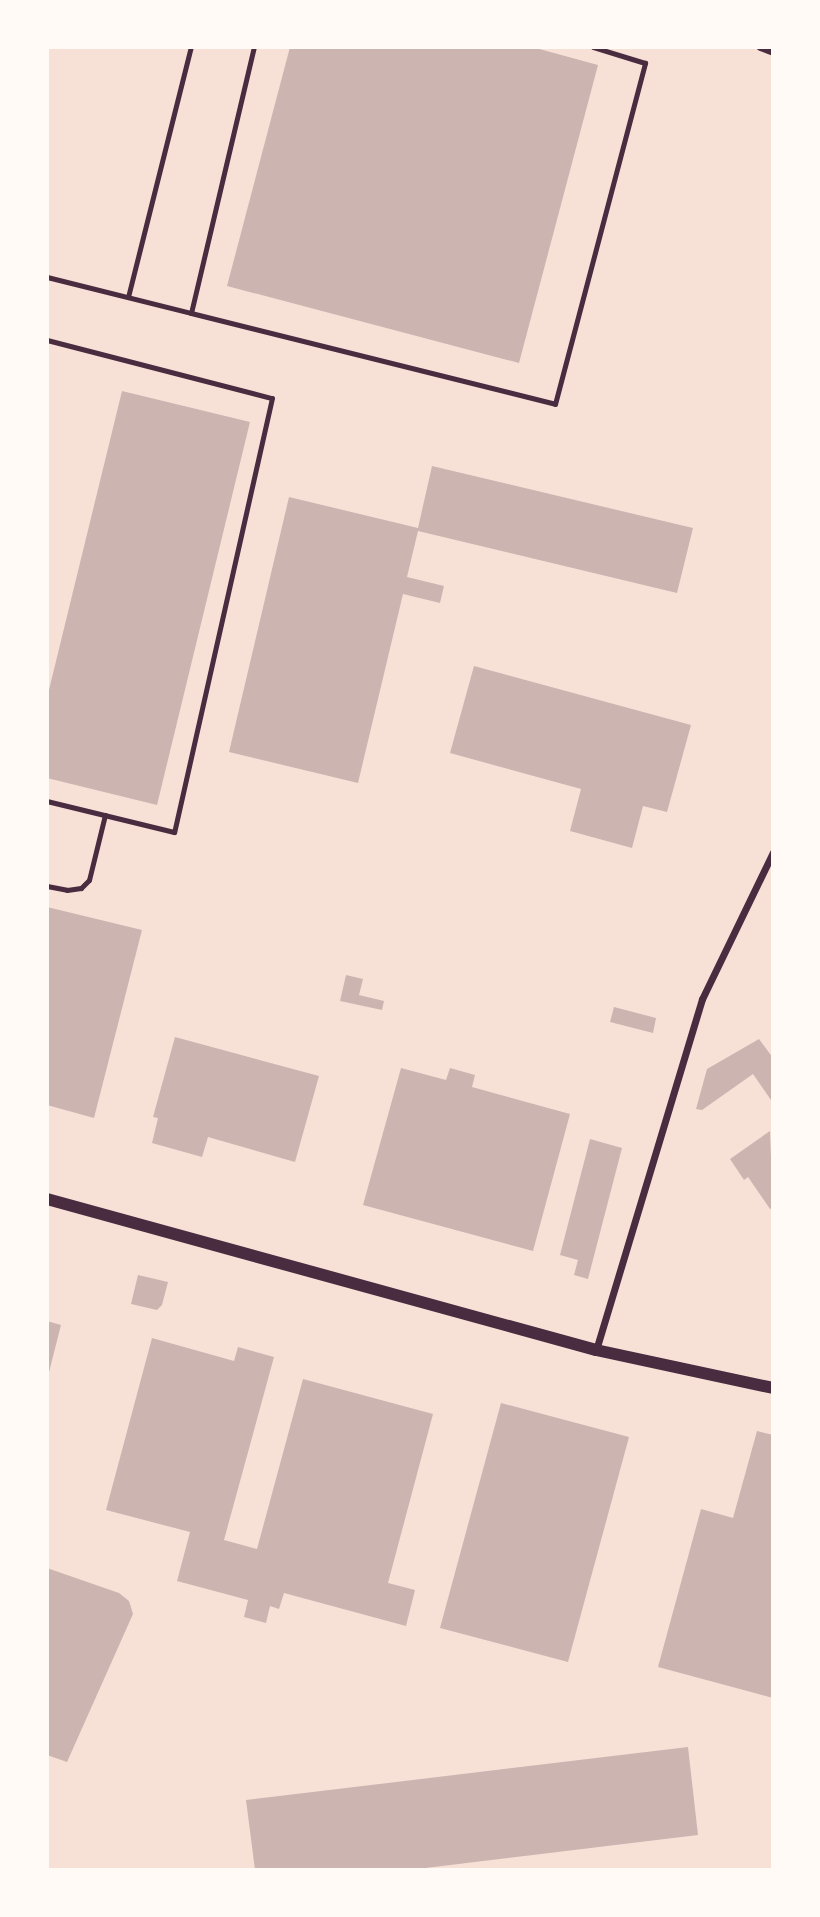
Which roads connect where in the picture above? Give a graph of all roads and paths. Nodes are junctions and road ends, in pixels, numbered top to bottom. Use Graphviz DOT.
graph roads {
  1 [pos="191,47"];
  2 [pos="254,47"];
  3 [pos="593,47"];
  4 [pos="760,47"];
  5 [pos="773,52"];
  6 [pos="47,277"];
  7 [pos="128,297"];
  8 [pos="191,313"];
  9 [pos="47,340"];
  10 [pos="47,801"];
  11 [pos="106,815"];
  12 [pos="773,852"];
  13 [pos="47,886"];
  14 [pos="47,1199"];
  15 [pos="596,1350"];
  16 [pos="773,1388"];
  1 -- 7 [label="lane"];
  2 -- 8 [label="lane"];
  3 -- 8 [label="lane"];
  4 -- 5 [label="street"];
  6 -- 7 [label="lane"];
  7 -- 8 [label="lane"];
  9 -- 11 [label="lane"];
  10 -- 11 [label="lane"];
  11 -- 13 [label="lane"];
  12 -- 15 [label="street"];
  14 -- 15 [label="street"];
  15 -- 16 [label="street"];
}
